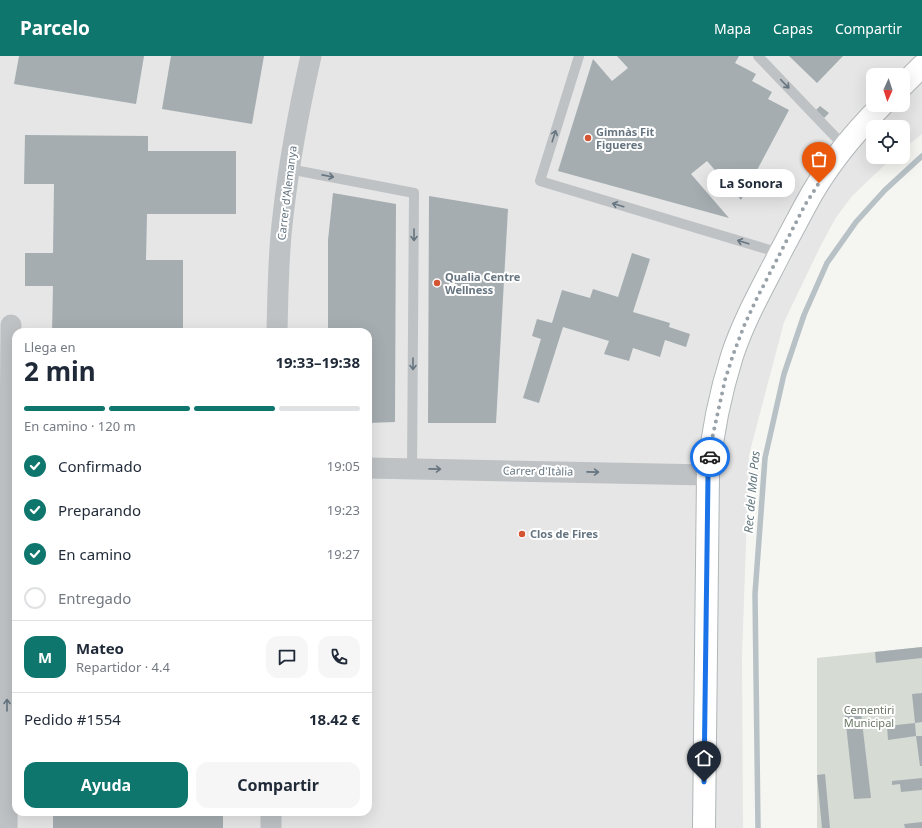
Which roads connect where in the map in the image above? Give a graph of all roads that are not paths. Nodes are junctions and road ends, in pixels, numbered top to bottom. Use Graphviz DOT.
graph roads {
  1 [pos="311,56"];
  2 [pos="579,56"];
  3 [pos="758,56"];
  4 [pos="922,66"];
  5 [pos="910,78"];
  6 [pos="876,112"];
  7 [pos="844,146"];
  8 [pos="289,169"];
  9 [pos="780,253"];
  10 [pos="11,324"];
  11 [pos="277,328"];
  12 [pos="8,468"];
  13 [pos="372,468"];
  14 [pos="412,469"];
  15 [pos="708,475"];
  16 [pos="8,736"];
  17 [pos="271,816"];
  18 [pos="6,828"];
  19 [pos="271,828"];
  20 [pos="704,828"];
  1 -- 8 [label="street, Carrer d'Alemanya"];
  9 -- 2 [label="lane, one-way"];
  3 -- 7 [label="lane, one-way"];
  4 -- 5 [label="main road"];
  6 -- 7 [label="main road"];
  7 -- 9 [label="main road"];
  8 -- 11 [label="street, Carrer d'Alemanya"];
  8 -- 14 [label="lane, one-way"];
  9 -- 15 [label="main road"];
  10 -- 12 [label="street"];
  16 -- 12 [label="street, one-way"];
  13 -- 14 [label="street, Carrer d'Itàlia"];
  14 -- 15 [label="street, Carrer d'Itàlia, one-way"];
  15 -- 20 [label="main road"];
  16 -- 18 [label="street"];
  17 -- 19 [label="street"];
}
